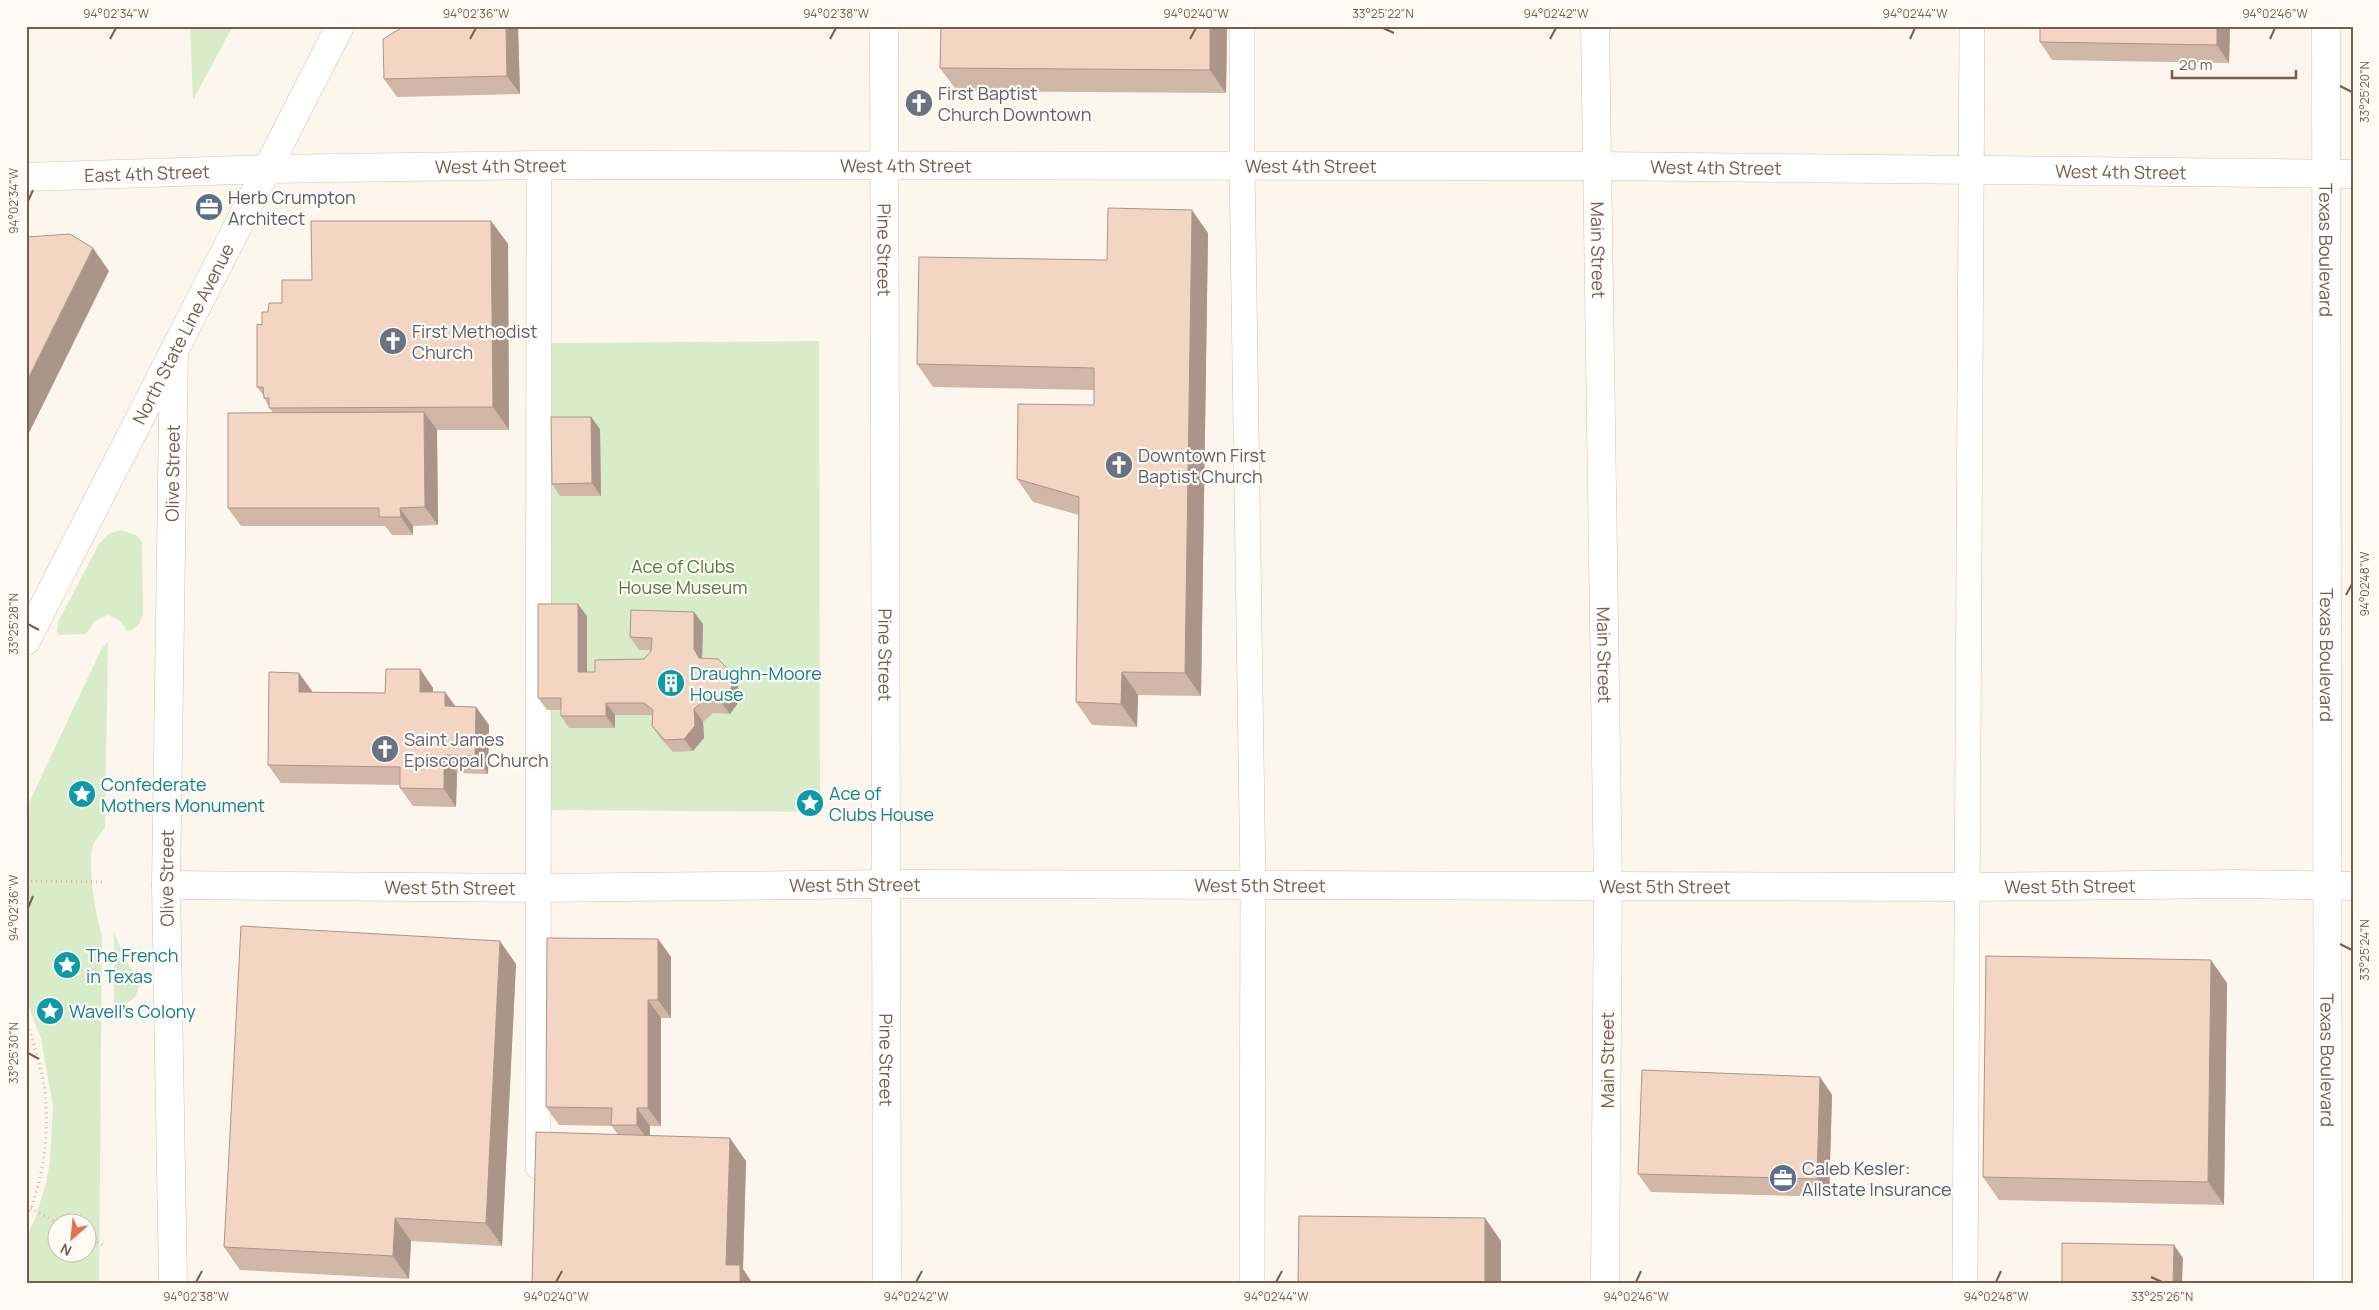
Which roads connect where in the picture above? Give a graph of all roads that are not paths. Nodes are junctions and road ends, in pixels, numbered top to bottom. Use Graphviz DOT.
graph roads {
  1 [pos="340,26"];
  2 [pos="884,26"];
  3 [pos="1242,26"];
  4 [pos="1595,26"];
  5 [pos="1972,26"];
  6 [pos="2326,26"];
  7 [pos="539,165"];
  8 [pos="884,166"];
  9 [pos="1242,166"];
  10 [pos="1598,166"];
  11 [pos="268,168"];
  12 [pos="1971,171"];
  13 [pos="2326,174"];
  14 [pos="2353,174"];
  15 [pos="26,177"];
  16 [pos="174,351"];
  17 [pos="26,641"];
  18 [pos="887,884"];
  19 [pos="166,885"];
  20 [pos="1253,885"];
  21 [pos="1608,887"];
  22 [pos="1968,887"];
  23 [pos="2340,887"];
  24 [pos="538,888"];
  25 [pos="538,1195"];
  26 [pos="173,1284"];
  27 [pos="887,1284"];
  28 [pos="1252,1284"];
  29 [pos="1605,1284"];
  30 [pos="1965,1284"];
  31 [pos="2328,1284"];
  1 -- 11 [label="street, North State Line Avenue"];
  2 -- 8 [label="street, Pine Street"];
  3 -- 9 [label="lane"];
  4 -- 10 [label="street, Main Street"];
  5 -- 12 [label="lane"];
  6 -- 13 [label="street, Texas Boulevard"];
  7 -- 8 [label="street, West 4th Street"];
  7 -- 11 [label="street, West 4th Street"];
  7 -- 24 [label="lane"];
  8 -- 9 [label="street, West 4th Street"];
  8 -- 18 [label="street, Pine Street"];
  9 -- 10 [label="street, West 4th Street"];
  9 -- 20 [label="lane"];
  10 -- 12 [label="street, West 4th Street"];
  10 -- 21 [label="street, Main Street"];
  11 -- 15 [label="street, East 4th Street"];
  11 -- 16 [label="street, North State Line Avenue"];
  12 -- 13 [label="street, West 4th Street"];
  12 -- 22 [label="lane"];
  13 -- 14 [label="street, West 4th Street"];
  13 -- 23 [label="street, Texas Boulevard"];
  16 -- 17 [label="street, North State Line Avenue"];
  16 -- 19 [label="street, Olive Street"];
  18 -- 20 [label="street, West 5th Street"];
  18 -- 24 [label="street, West 5th Street"];
  18 -- 27 [label="street, Pine Street"];
  19 -- 24 [label="street, West 5th Street"];
  19 -- 26 [label="street, Olive Street"];
  20 -- 21 [label="street, West 5th Street"];
  20 -- 28 [label="lane"];
  21 -- 22 [label="street, West 5th Street"];
  21 -- 29 [label="street, Main Street"];
  22 -- 23 [label="street, West 5th Street"];
  22 -- 30 [label="lane"];
  23 -- 31 [label="street, Texas Boulevard"];
  24 -- 25 [label="lane"];
}
